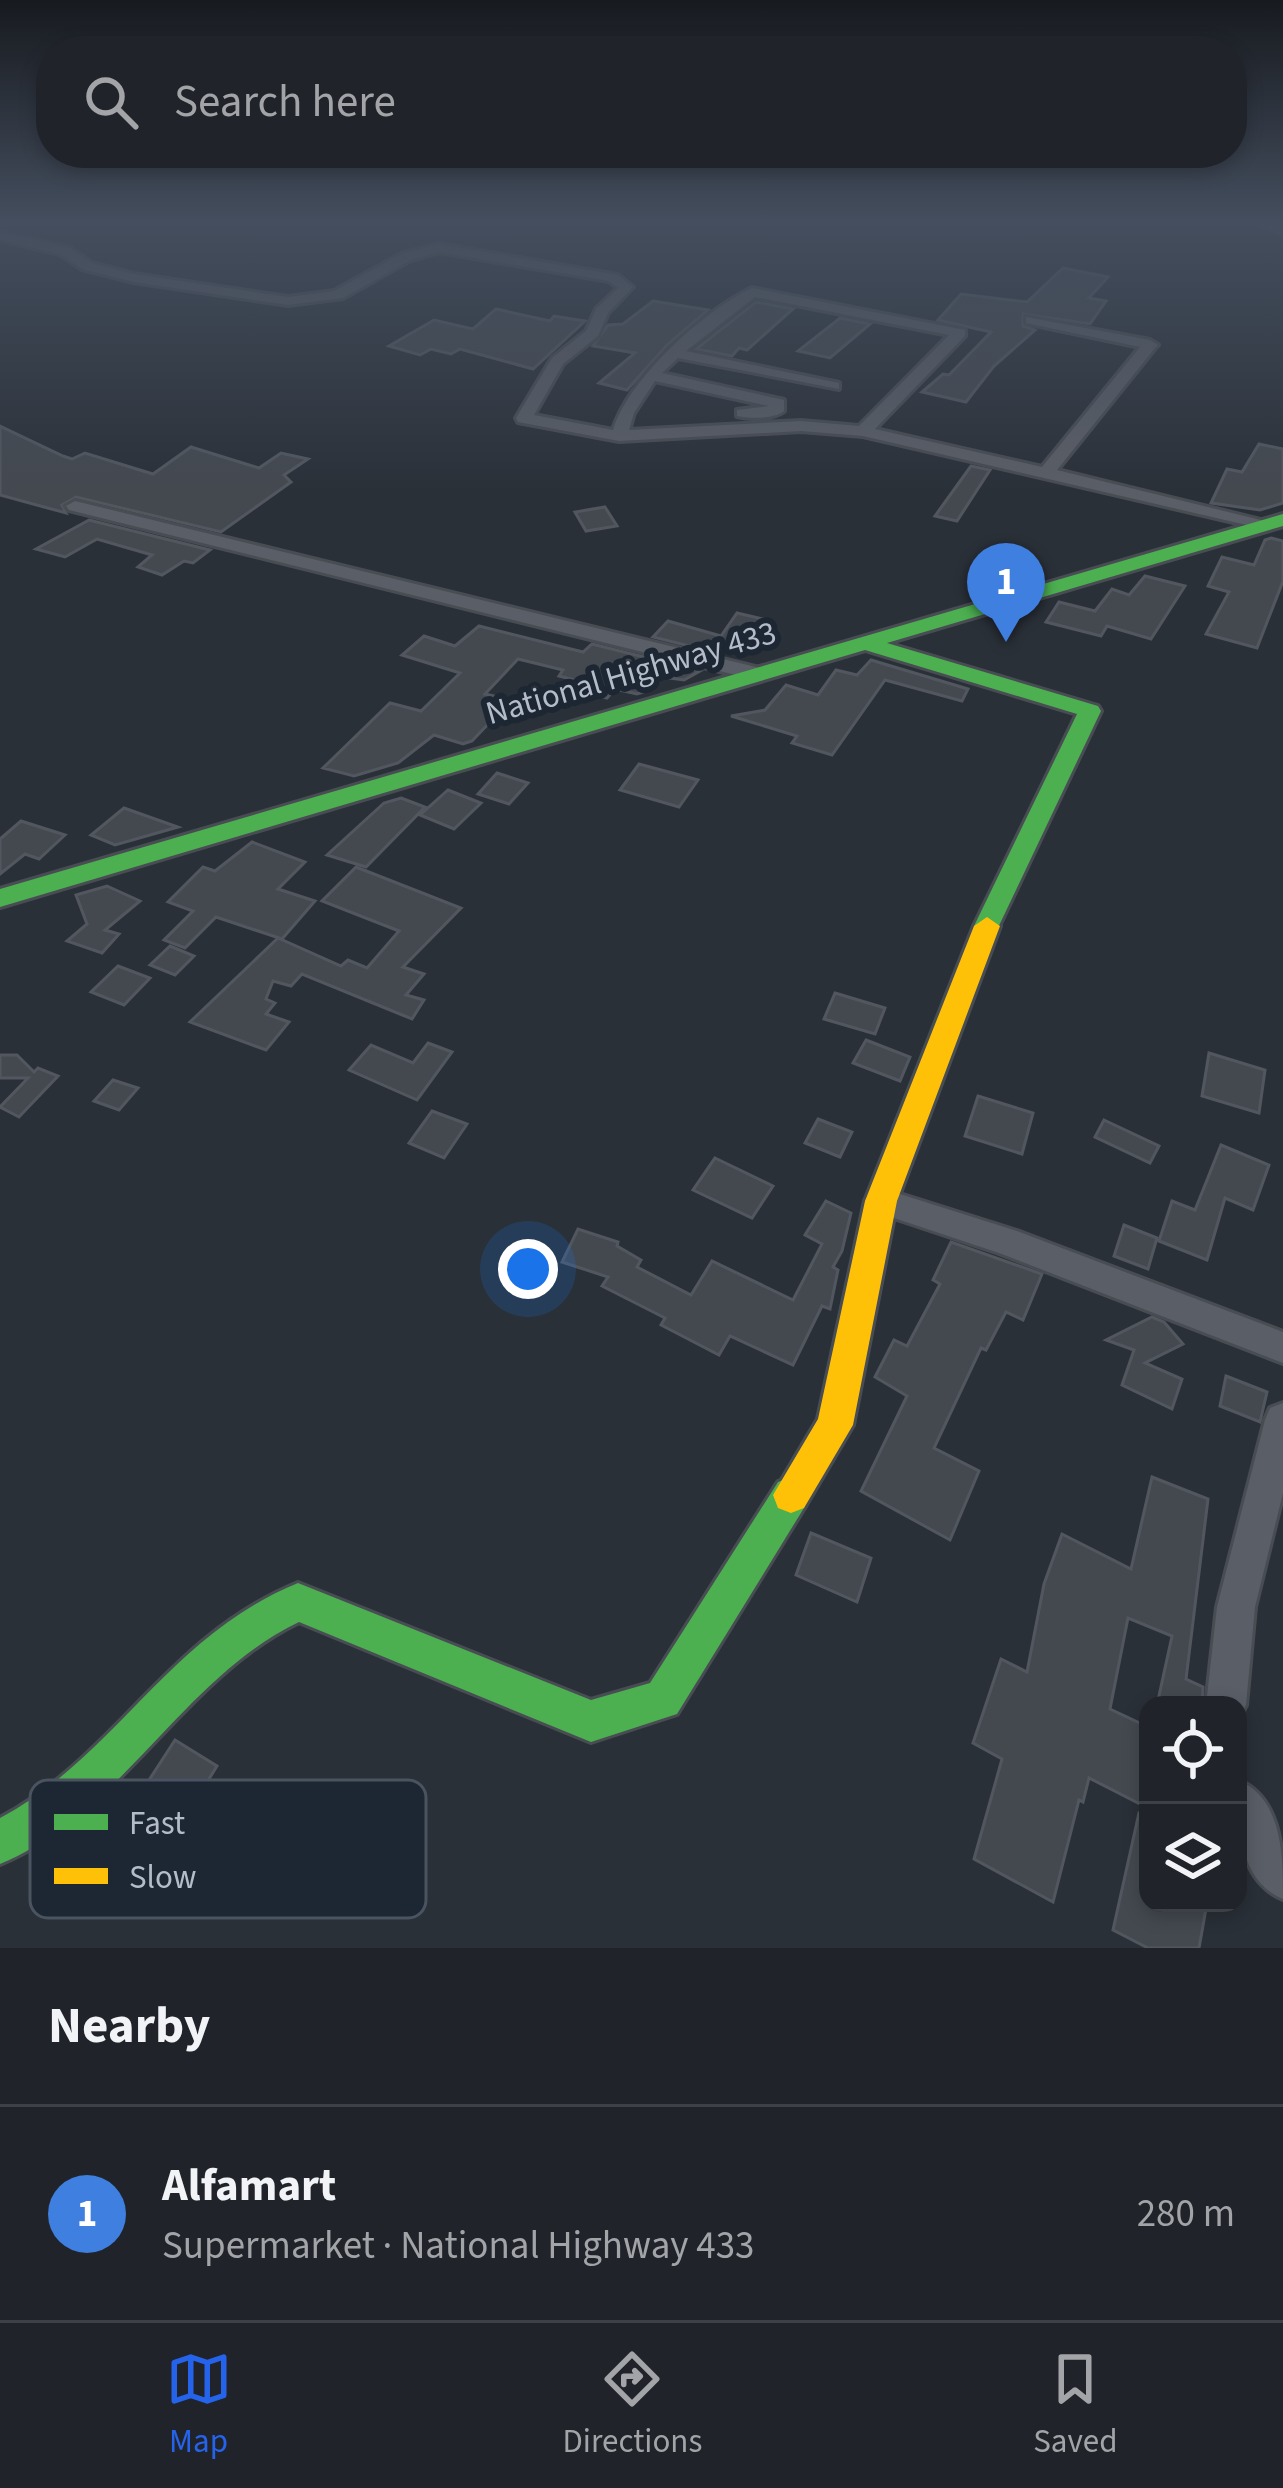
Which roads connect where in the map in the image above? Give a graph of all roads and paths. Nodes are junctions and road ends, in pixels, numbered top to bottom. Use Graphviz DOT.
graph roads {
  1 [pos="603,311"];
  2 [pos="730,311"];
  3 [pos="848,311"];
  4 [pos="1031,320"];
  5 [pos="679,354"];
  6 [pos="652,376"];
  7 [pos="833,386"];
  8 [pos="621,429"];
  9 [pos="863,431"];
  10 [pos="1048,470"];
  11 [pos="75,506"];
  12 [pos="1276,522"];
  13 [pos="863,643"];
  14 [pos="756,674"];
  15 [pos="0,898"];
  16 [pos="881,1202"];
  17 [pos="1283,1348"];
  18 [pos="1283,1420"];
  19 [pos="1227,1696"];
  20 [pos="83,1780"];
  21 [pos="1240,1804"];
  22 [pos="30,1827"];
  23 [pos="0,1842"];
  24 [pos="1283,1876"];
  1 -- 8 [label="street"];
  2 -- 5 [label="street"];
  3 -- 9 [label="street"];
  4 -- 10 [label="street"];
  5 -- 6 [label="street"];
  5 -- 7 [label="street"];
  6 -- 8 [label="street"];
  6 -- 8 [label="street"];
  8 -- 9 [label="street"];
  9 -- 10 [label="street"];
  10 -- 12 [label="street"];
  11 -- 14 [label="street"];
  12 -- 13 [label="street, National Highway 433"];
  13 -- 14 [label="street, National Highway 433"];
  13 -- 16 [label="street"];
  14 -- 15 [label="street, National Highway 433"];
  16 -- 17 [label="street"];
  16 -- 20 [label="street"];
  18 -- 19 [label="street"];
  21 -- 24 [label="street"];
  22 -- 23 [label="street"];
}
